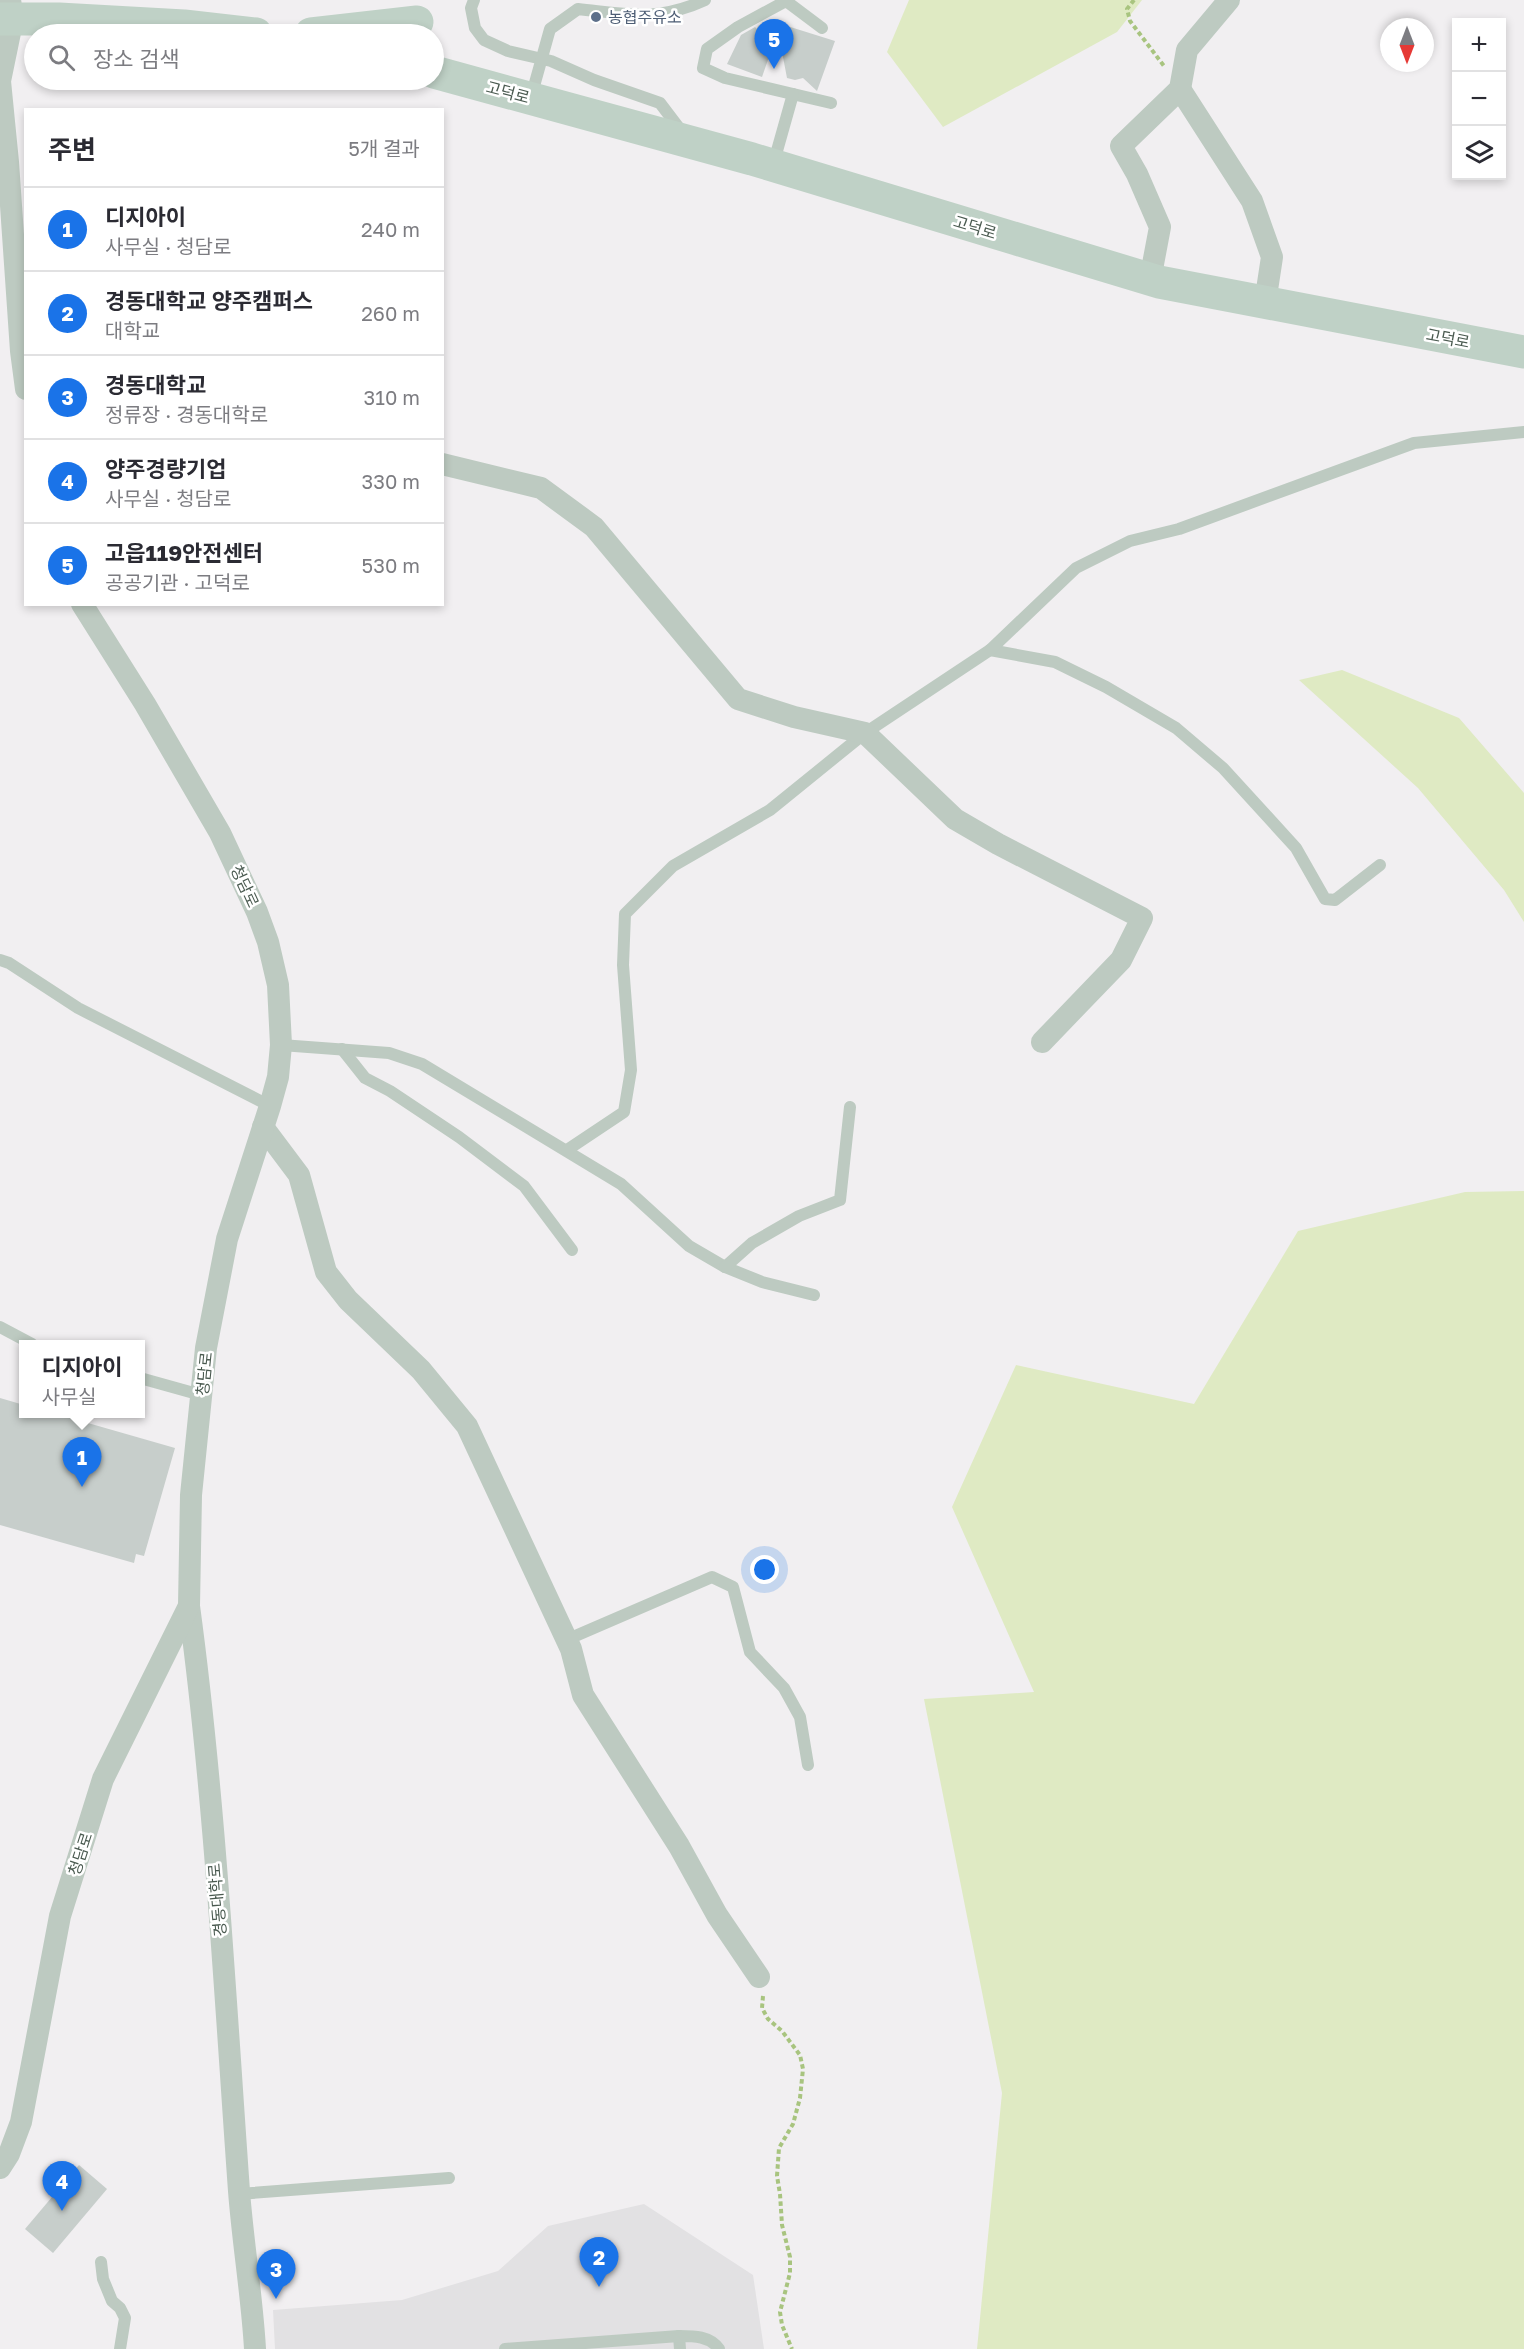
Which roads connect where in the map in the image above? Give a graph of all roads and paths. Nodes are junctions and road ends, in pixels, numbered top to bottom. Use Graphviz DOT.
graph roads {
  1 [pos="474,0"];
  2 [pos="705,0"];
  3 [pos="1134,0"];
  4 [pos="1229,0"];
  5 [pos="8,13"];
  6 [pos="417,22"];
  7 [pos="157,24"];
  8 [pos="399,24"];
  9 [pos="822,28"];
  10 [pos="542,59"];
  11 [pos="444,75"];
  12 [pos="1180,89"];
  13 [pos="794,94"];
  14 [pos="530,98"];
  15 [pos="831,103"];
  16 [pos="690,142"];
  17 [pos="773,166"];
  18 [pos="1150,280"];
  19 [pos="1265,303"];
  20 [pos="1524,352"];
  21 [pos="16,353"];
  22 [pos="24,382"];
  23 [pos="1524,432"];
  24 [pos="444,464"];
  25 [pos="83,606"];
  26 [pos="990,650"];
  27 [pos="865,733"];
  28 [pos="1380,865"];
  29 [pos="0,960"];
  30 [pos="1042,1042"];
  31 [pos="281,1045"];
  32 [pos="342,1049"];
  33 [pos="850,1107"];
  34 [pos="267,1117"];
  35 [pos="567,1150"];
  36 [pos="572,1250"];
  37 [pos="725,1267"];
  38 [pos="814,1295"];
  39 [pos="0,1327"];
  40 [pos="24,1340"];
  41 [pos="145,1379"];
  42 [pos="201,1395"];
  43 [pos="189,1606"];
  44 [pos="566,1640"];
  45 [pos="808,1765"];
  46 [pos="759,1977"];
  47 [pos="0,2168"];
  48 [pos="449,2178"];
  49 [pos="239,2194"];
  50 [pos="101,2262"];
  51 [pos="679,2336"];
  52 [pos="120,2349"];
  53 [pos="255,2349"];
  54 [pos="505,2349"];
  55 [pos="680,2349"];
  56 [pos="719,2349"];
  57 [pos="792,2349"];
  1 -- 10 [label="lane"];
  2 -- 10 [label="lane"];
  3 -- 12 [label="path"];
  4 -- 12 [label="street"];
  5 -- 7 [label="main road"];
  5 -- 21 [label="street"];
  6 -- 8 [label="main road"];
  9 -- 13 [label="lane"];
  10 -- 14 [label="lane"];
  10 -- 16 [label="lane"];
  11 -- 14 [label="main road, 고덕로"];
  12 -- 18 [label="street"];
  12 -- 19 [label="street"];
  13 -- 15 [label="lane"];
  13 -- 17 [label="lane"];
  14 -- 16 [label="main road, 고덕로"];
  16 -- 17 [label="main road, 고덕로"];
  17 -- 18 [label="main road, 고덕로"];
  18 -- 19 [label="main road, 고덕로"];
  19 -- 20 [label="main road, 고덕로"];
  21 -- 22 [label="street"];
  23 -- 26 [label="lane"];
  24 -- 27 [label="street"];
  25 -- 31 [label="street, 청담로"];
  26 -- 27 [label="lane"];
  26 -- 28 [label="lane"];
  27 -- 30 [label="street"];
  27 -- 35 [label="lane"];
  29 -- 34 [label="lane"];
  31 -- 32 [label="lane"];
  31 -- 34 [label="street, 청담로"];
  32 -- 35 [label="lane"];
  32 -- 36 [label="lane"];
  33 -- 37 [label="lane"];
  34 -- 42 [label="street, 청담로"];
  34 -- 44 [label="street"];
  35 -- 37 [label="lane"];
  37 -- 38 [label="lane"];
  39 -- 40 [label="lane"];
  41 -- 42 [label="lane"];
  42 -- 43 [label="street, 청담로"];
  43 -- 47 [label="street, 청담로"];
  43 -- 49 [label="street, 경동대학로"];
  44 -- 45 [label="lane"];
  44 -- 46 [label="street"];
  46 -- 57 [label="path"];
  48 -- 49 [label="lane"];
  49 -- 53 [label="street, 경동대학로"];
  50 -- 52 [label="lane"];
  51 -- 54 [label="lane"];
  51 -- 55 [label="lane"];
  51 -- 56 [label="lane"];
}
